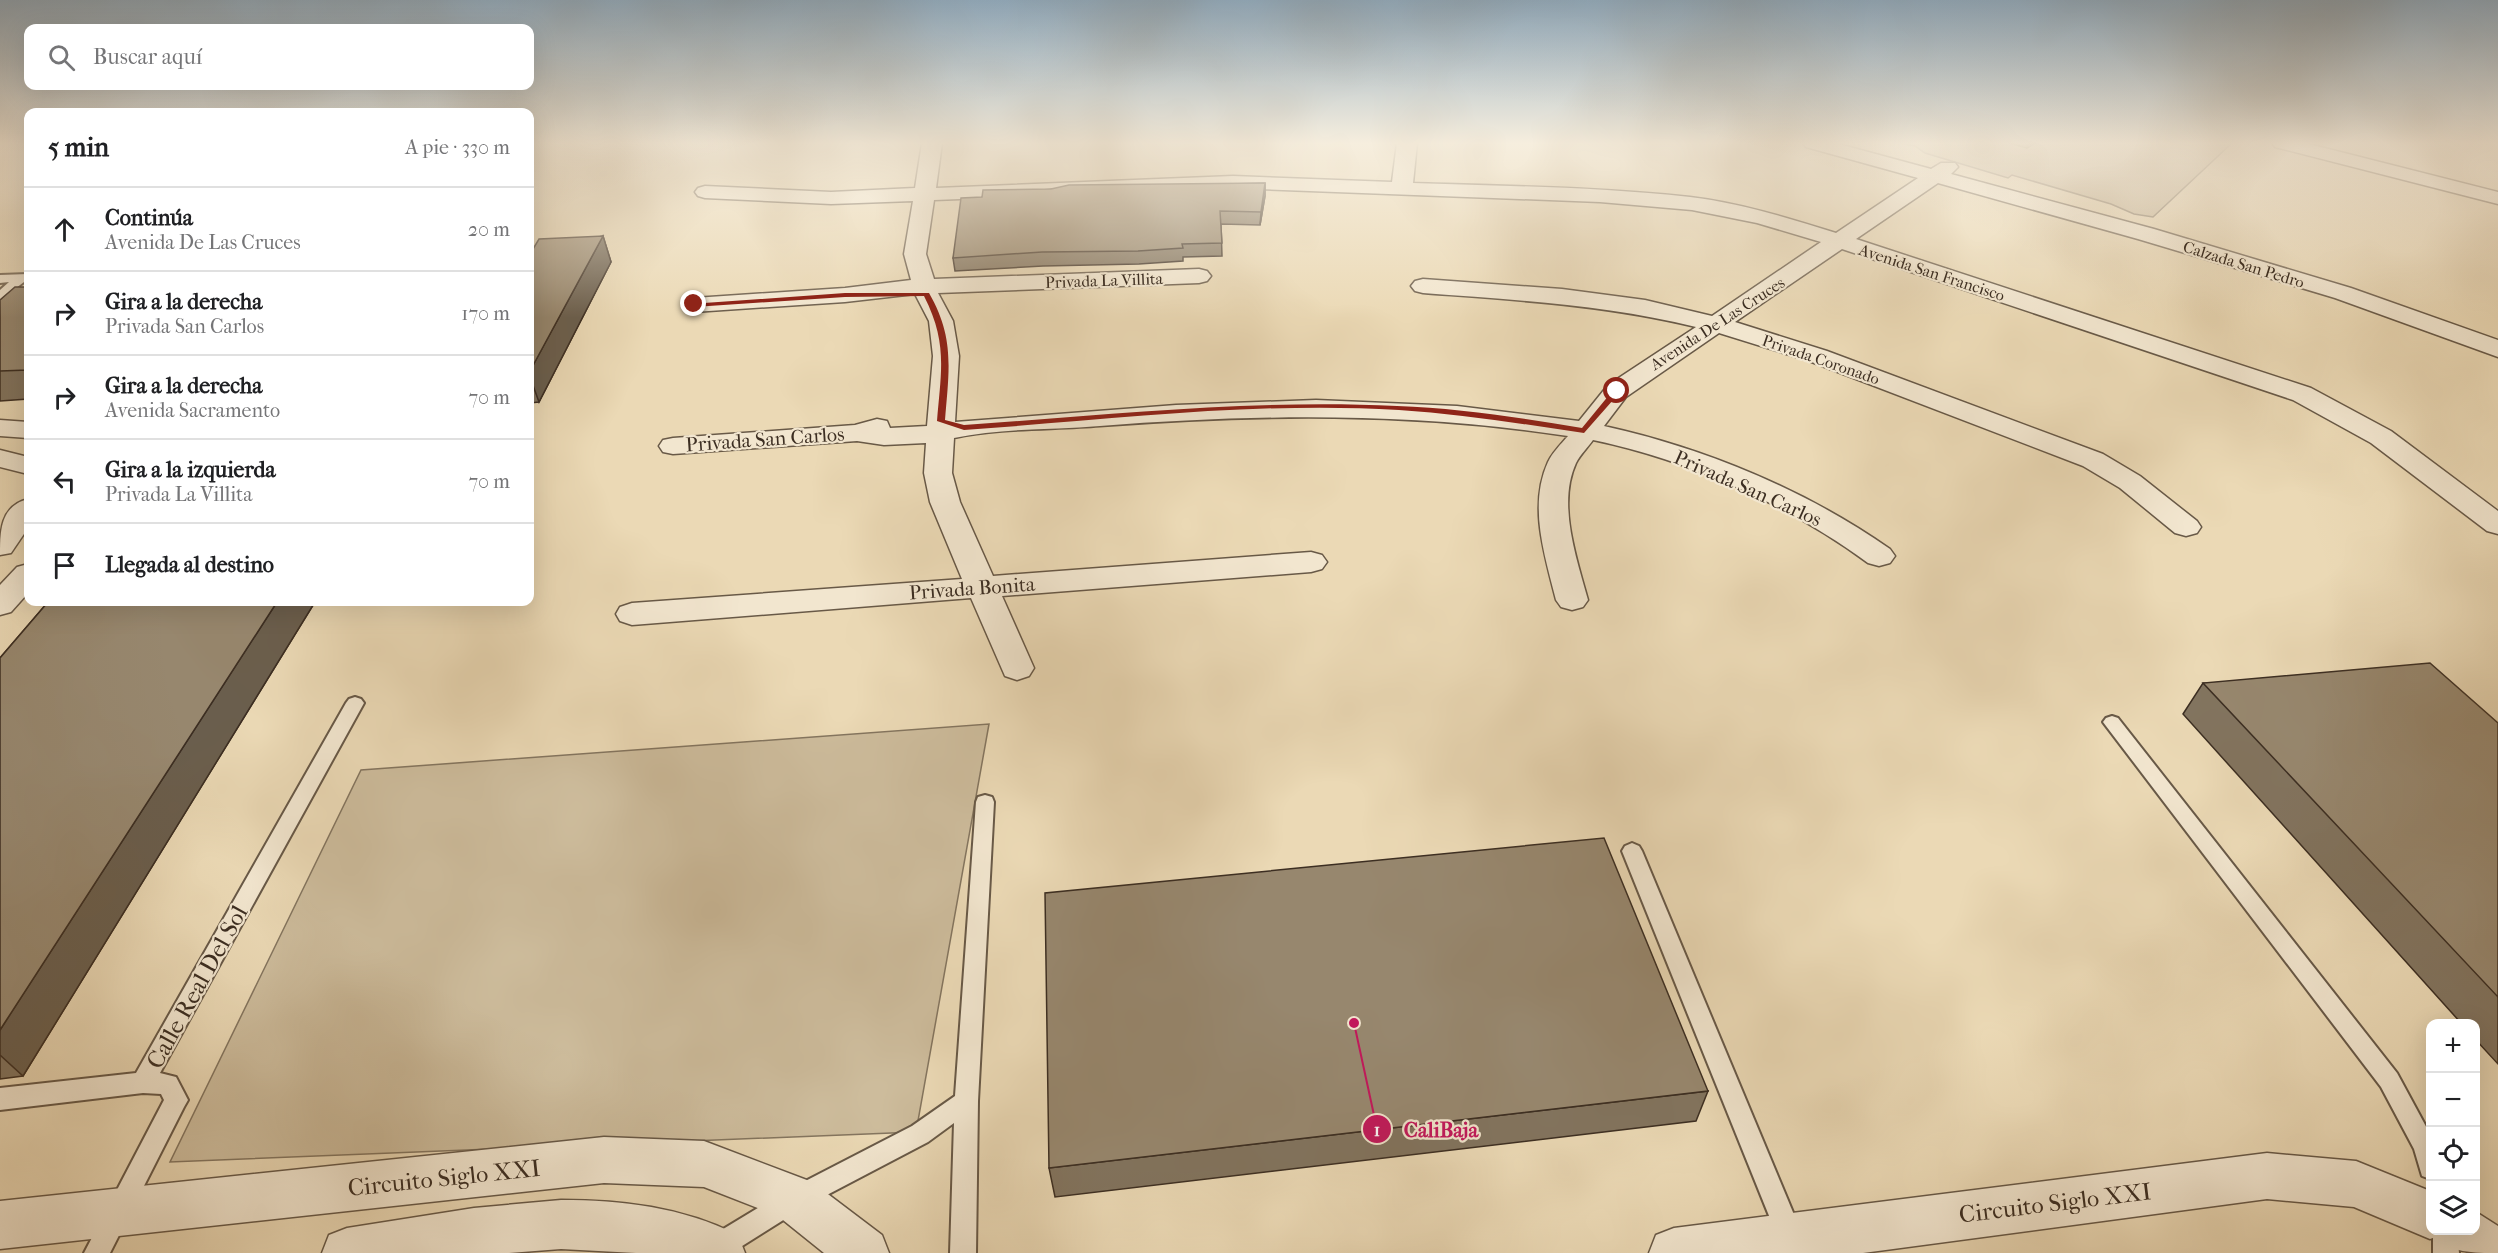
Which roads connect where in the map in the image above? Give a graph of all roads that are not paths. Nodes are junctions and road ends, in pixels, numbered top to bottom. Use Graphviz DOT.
graph roads {
  1 [pos="922,201"];
  2 [pos="1663,201"];
  3 [pos="1898,201"];
  4 [pos="2049,201"];
  5 [pos="1840,241"];
  6 [pos="1199,276"];
  7 [pos="24,278"];
  8 [pos="0,279"];
  9 [pos="24,279"];
  10 [pos="1423,286"];
  11 [pos="925,290"];
  12 [pos="0,296"];
  13 [pos="694,304"];
  14 [pos="1715,324"];
  15 [pos="2488,336"];
  16 [pos="0,428"];
  17 [pos="948,428"];
  18 [pos="24,430"];
  19 [pos="1584,430"];
  20 [pos="673,446"];
  21 [pos="0,458"];
  22 [pos="24,465"];
  23 [pos="24,513"];
  24 [pos="2498,525"];
  25 [pos="2187,527"];
  26 [pos="0,546"];
  27 [pos="1879,556"];
  28 [pos="1311,562"];
  29 [pos="24,578"];
  30 [pos="983,587"];
  31 [pos="1572,600"];
  32 [pos="0,605"];
  33 [pos="632,614"];
  34 [pos="1017,668"];
  35 [pos="355,703"];
  36 [pos="2112,722"];
  37 [pos="985,802"];
  38 [pos="1632,851"];
  39 [pos="144,1083"];
  40 [pos="0,1099"];
  41 [pos="966,1101"];
  42 [pos="2426,1151"];
  43 [pos="795,1199"];
  44 [pos="2426,1213"];
  45 [pos="0,1225"];
  46 [pos="107,1233"];
  47 [pos="2445,1235"];
  48 [pos="2467,1235"];
  49 [pos="1794,1246"];
  50 [pos="716,1251"];
  51 [pos="1689,1252"];
  52 [pos="347,1253"];
  53 [pos="864,1253"];
  54 [pos="963,1253"];
  55 [pos="2446,1253"];
  56 [pos="2494,1253"];
  1 -- 11 [label="street"];
  2 -- 5 [label="street, Avenida San Francisco"];
  3 -- 5 [label="street, Avenida De Las Cruces"];
  4 -- 15 [label="street, Calzada San Pedro"];
  5 -- 14 [label="street, Avenida De Las Cruces"];
  5 -- 24 [label="street, Avenida San Francisco"];
  6 -- 11 [label="street, Privada La Villita"];
  7 -- 8 [label="lane"];
  9 -- 12 [label="lane"];
  10 -- 14 [label="street, Privada Coronado"];
  11 -- 13 [label="street, Privada La Villita"];
  11 -- 17 [label="street"];
  14 -- 19 [label="street, Avenida De Las Cruces"];
  14 -- 25 [label="street, Privada Coronado"];
  16 -- 18 [label="street"];
  17 -- 19 [label="street, Privada San Carlos"];
  17 -- 20 [label="street, Privada San Carlos"];
  17 -- 30 [label="street"];
  19 -- 27 [label="street, Privada San Carlos"];
  19 -- 31 [label="street, Avenida De Las Cruces"];
  21 -- 22 [label="street"];
  23 -- 26 [label="street"];
  28 -- 30 [label="street, Privada Bonita"];
  29 -- 32 [label="street"];
  30 -- 33 [label="street, Privada Bonita"];
  30 -- 34 [label="street"];
  35 -- 39 [label="lane, Calle Real Del Sol"];
  36 -- 42 [label="lane"];
  37 -- 41 [label="lane"];
  38 -- 49 [label="lane"];
  39 -- 40 [label="lane"];
  39 -- 46 [label="lane, Calle Real Del Sol"];
  41 -- 43 [label="lane"];
  41 -- 54 [label="lane"];
  43 -- 46 [label="street, Circuito Siglo XXI"];
  43 -- 50 [label="lane"];
  43 -- 53 [label="street, Circuito Siglo XXI"];
  44 -- 49 [label="street, Circuito Siglo XXI"];
  45 -- 46 [label="street, Circuito Siglo XXI"];
  47 -- 55 [label="lane"];
  48 -- 56 [label="street"];
  49 -- 51 [label="street, Circuito Siglo XXI"];
  50 -- 52 [label="street"];
}
